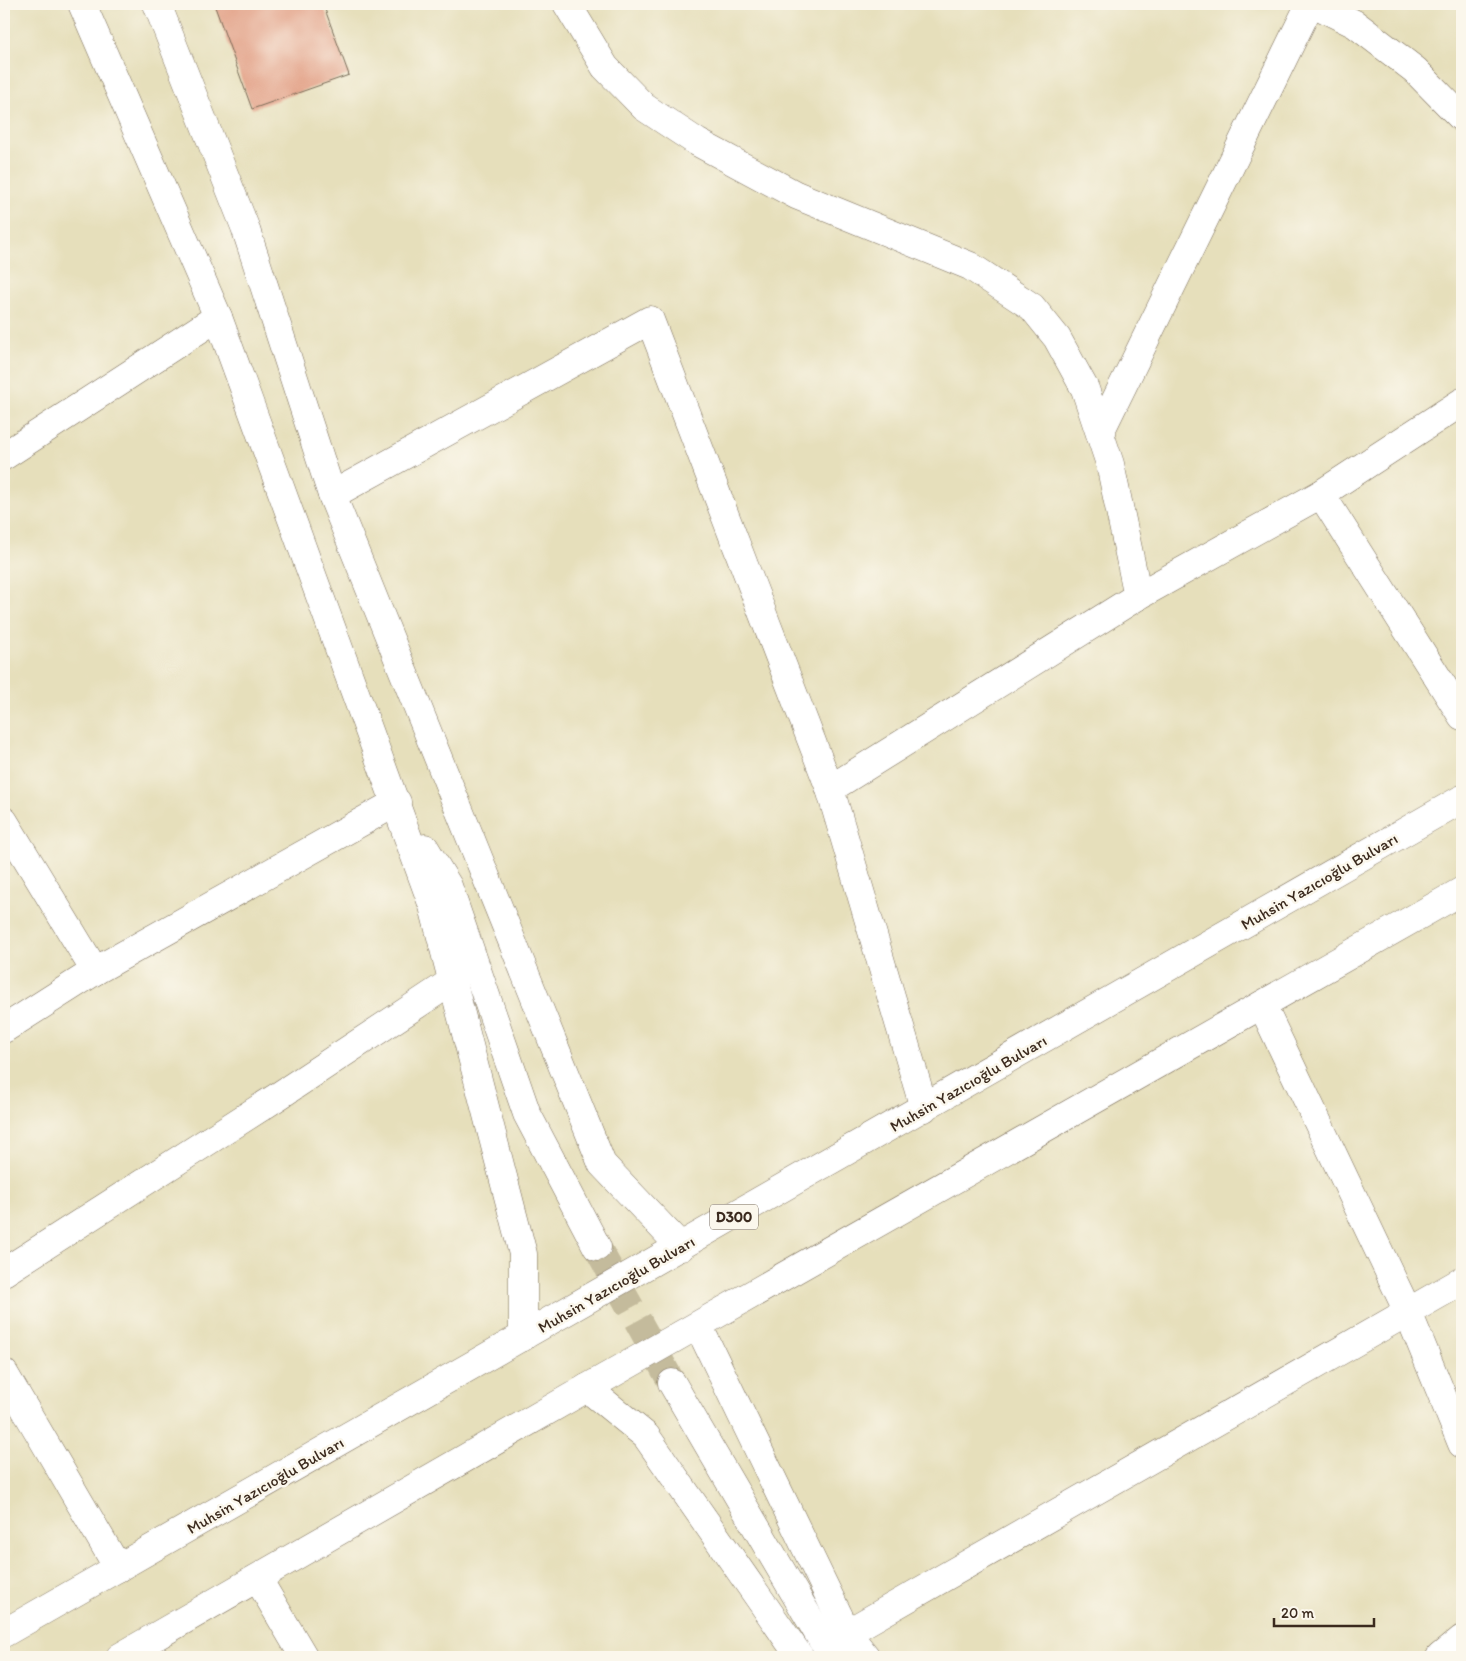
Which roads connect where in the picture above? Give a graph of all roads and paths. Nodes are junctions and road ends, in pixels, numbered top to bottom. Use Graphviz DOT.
graph roads {
  1 [pos="82,4"];
  2 [pos="157,4"];
  3 [pos="567,4"];
  4 [pos="1310,4"];
  5 [pos="1315,4"];
  6 [pos="1462,118"];
  7 [pos="218,317"];
  8 [pos="1462,402"];
  9 [pos="1100,432"];
  10 [pos="4,456"];
  11 [pos="1321,494"];
  12 [pos="332,495"];
  13 [pos="1138,596"];
  14 [pos="1462,716"];
  15 [pos="830,789"];
  16 [pos="1462,799"];
  17 [pos="397,802"];
  18 [pos="4,821"];
  19 [pos="1462,891"];
  20 [pos="95,971"];
  21 [pos="454,980"];
  22 [pos="1262,1005"];
  23 [pos="4,1029"];
  24 [pos="924,1108"];
  25 [pos="597,1247"];
  26 [pos="681,1247"];
  27 [pos="4,1272"];
  28 [pos="1462,1281"];
  29 [pos="1408,1312"];
  30 [pos="698,1327"];
  31 [pos="523,1337"];
  32 [pos="4,1373"];
  33 [pos="672,1383"];
  34 [pos="588,1388"];
  35 [pos="1462,1444"];
  36 [pos="118,1568"];
  37 [pos="258,1579"];
  38 [pos="846,1633"];
  39 [pos="4,1634"];
  40 [pos="1462,1639"];
  41 [pos="120,1657"];
  42 [pos="304,1657"];
  43 [pos="800,1657"];
  44 [pos="834,1657"];
  45 [pos="866,1657"];
  46 [pos="1440,1657"];
  1 -- 7 [label="main road"];
  2 -- 12 [label="main road"];
  3 -- 9 [label="main road"];
  4 -- 9 [label="main road"];
  5 -- 6 [label="main road"];
  7 -- 10 [label="main road"];
  7 -- 17 [label="main road"];
  8 -- 11 [label="main road"];
  9 -- 13 [label="main road"];
  11 -- 13 [label="main road"];
  11 -- 14 [label="main road"];
  12 -- 15 [label="main road"];
  12 -- 26 [label="main road"];
  13 -- 15 [label="main road"];
  15 -- 24 [label="main road"];
  16 -- 24 [label="main road, Muhsin Yazıcıoğlu Bulvarı / D300"];
  17 -- 20 [label="main road"];
  17 -- 21 [label="main road"];
  17 -- 25 [label="main road"];
  18 -- 20 [label="main road"];
  19 -- 22 [label="main road"];
  20 -- 23 [label="main road"];
  21 -- 27 [label="main road"];
  21 -- 31 [label="main road"];
  22 -- 29 [label="main road"];
  22 -- 30 [label="main road"];
  24 -- 26 [label="main road, Muhsin Yazıcıoğlu Bulvarı / D300"];
  26 -- 31 [label="main road, Muhsin Yazıcıoğlu Bulvarı / D300"];
  28 -- 29 [label="main road"];
  29 -- 35 [label="main road"];
  29 -- 38 [label="main road"];
  30 -- 34 [label="main road"];
  30 -- 38 [label="main road"];
  31 -- 36 [label="main road, Muhsin Yazıcıoğlu Bulvarı / D300"];
  32 -- 36 [label="main road"];
  33 -- 44 [label="main road"];
  34 -- 37 [label="main road"];
  34 -- 43 [label="main road"];
  36 -- 39 [label="main road, Muhsin Yazıcıoğlu Bulvarı / D300"];
  37 -- 41 [label="main road"];
  37 -- 42 [label="main road"];
  38 -- 45 [label="main road"];
  40 -- 46 [label="main road"];
}
